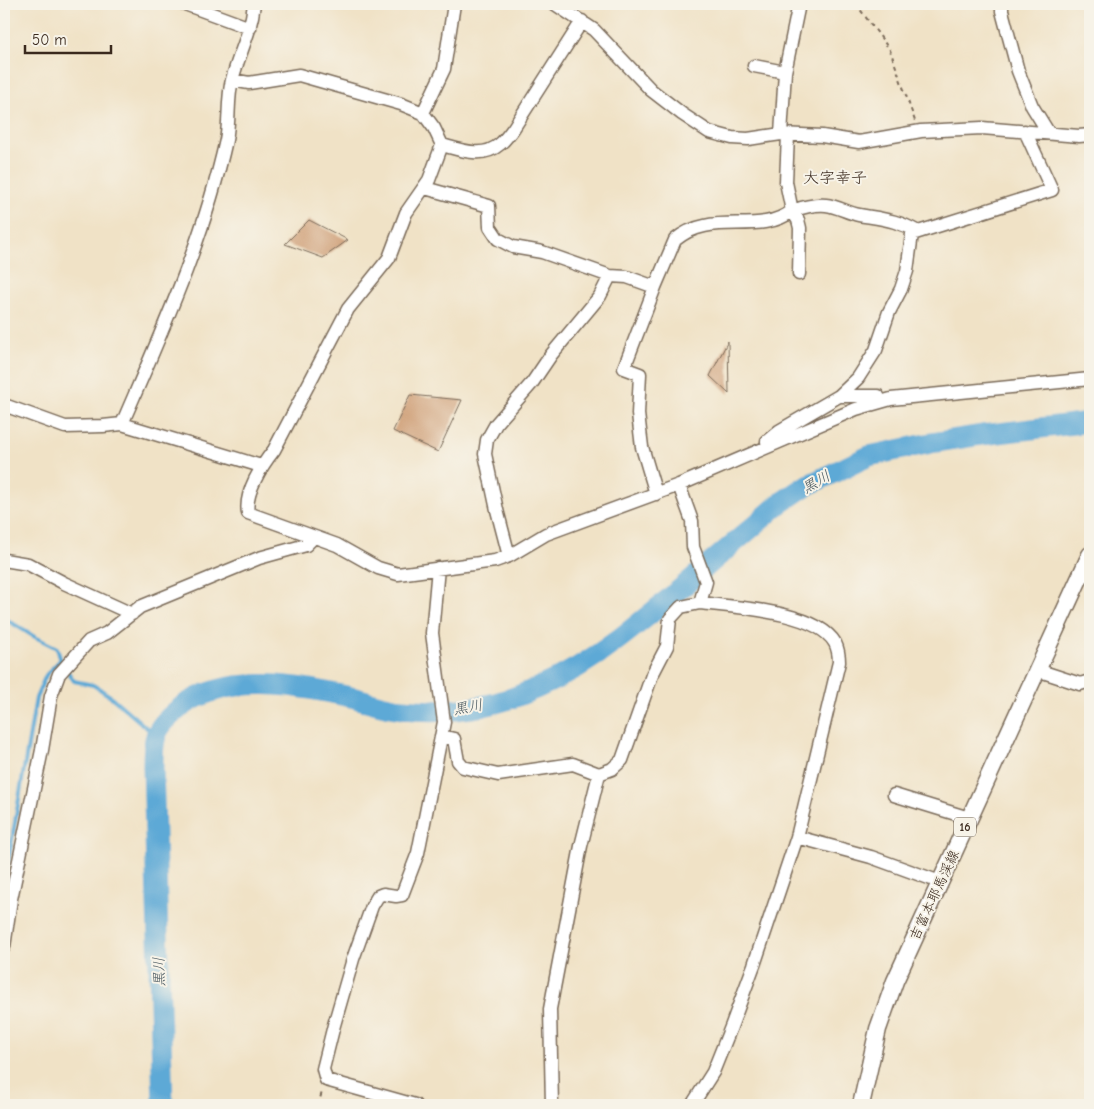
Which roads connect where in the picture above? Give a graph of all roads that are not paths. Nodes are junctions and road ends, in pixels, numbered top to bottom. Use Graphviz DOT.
graph roads {
  1 [pos="185,4"];
  2 [pos="254,4"];
  3 [pos="454,4"];
  4 [pos="555,4"];
  5 [pos="799,4"];
  6 [pos="1002,4"];
  7 [pos="582,21"];
  8 [pos="250,28"];
  9 [pos="754,66"];
  10 [pos="785,72"];
  11 [pos="232,80"];
  12 [pos="423,113"];
  13 [pos="1025,131"];
  14 [pos="1048,132"];
  15 [pos="785,134"];
  16 [pos="1090,135"];
  17 [pos="442,145"];
  18 [pos="425,188"];
  19 [pos="792,211"];
  20 [pos="918,232"];
  21 [pos="799,274"];
  22 [pos="610,276"];
  23 [pos="655,286"];
  24 [pos="1090,379"];
  25 [pos="839,396"];
  26 [pos="880,402"];
  27 [pos="4,405"];
  28 [pos="122,424"];
  29 [pos="767,446"];
  30 [pos="261,466"];
  31 [pos="680,485"];
  32 [pos="656,494"];
  33 [pos="314,536"];
  34 [pos="1090,555"];
  35 [pos="509,556"];
  36 [pos="4,560"];
  37 [pos="438,568"];
  38 [pos="700,602"];
  39 [pos="132,614"];
  40 [pos="1037,670"];
  41 [pos="1090,681"];
  42 [pos="441,736"];
  43 [pos="599,774"];
  44 [pos="894,795"];
  45 [pos="970,818"];
  46 [pos="797,838"];
  47 [pos="940,882"];
  48 [pos="7,898"];
  49 [pos="4,947"];
  50 [pos="414,1105"];
  51 [pos="552,1105"];
  52 [pos="692,1105"];
  53 [pos="861,1105"];
  1 -- 8 [label="street"];
  2 -- 8 [label="street"];
  3 -- 12 [label="street"];
  4 -- 7 [label="street"];
  5 -- 10 [label="street"];
  6 -- 14 [label="street"];
  7 -- 15 [label="street"];
  7 -- 17 [label="street"];
  8 -- 11 [label="street"];
  9 -- 10 [label="street"];
  10 -- 15 [label="street"];
  11 -- 12 [label="street"];
  11 -- 28 [label="street"];
  12 -- 17 [label="street"];
  13 -- 14 [label="street"];
  13 -- 15 [label="street"];
  13 -- 20 [label="street"];
  14 -- 16 [label="street"];
  15 -- 19 [label="street"];
  17 -- 18 [label="street"];
  18 -- 22 [label="street"];
  18 -- 30 [label="street"];
  19 -- 20 [label="street"];
  19 -- 21 [label="street"];
  19 -- 23 [label="street"];
  20 -- 25 [label="street"];
  22 -- 23 [label="street"];
  22 -- 35 [label="street"];
  23 -- 32 [label="street"];
  24 -- 26 [label="street"];
  25 -- 26 [label="street"];
  25 -- 29 [label="street"];
  26 -- 29 [label="street"];
  27 -- 28 [label="street"];
  28 -- 30 [label="street"];
  29 -- 31 [label="street"];
  30 -- 33 [label="street"];
  31 -- 32 [label="street"];
  31 -- 38 [label="street"];
  32 -- 35 [label="street"];
  33 -- 37 [label="street"];
  33 -- 39 [label="street"];
  34 -- 40 [label="main road, 吉富本耶馬渓線 / 16"];
  35 -- 37 [label="street"];
  36 -- 39 [label="street"];
  37 -- 42 [label="street"];
  38 -- 43 [label="street"];
  38 -- 46 [label="street"];
  39 -- 48 [label="street"];
  40 -- 41 [label="street"];
  40 -- 45 [label="main road, 吉富本耶馬渓線 / 16"];
  42 -- 43 [label="street"];
  42 -- 50 [label="street"];
  43 -- 51 [label="street"];
  44 -- 45 [label="street"];
  45 -- 47 [label="main road, 吉富本耶馬渓線 / 16"];
  46 -- 47 [label="street"];
  46 -- 52 [label="street"];
  47 -- 53 [label="main road, 吉富本耶馬渓線 / 16"];
  48 -- 49 [label="street"];
}
